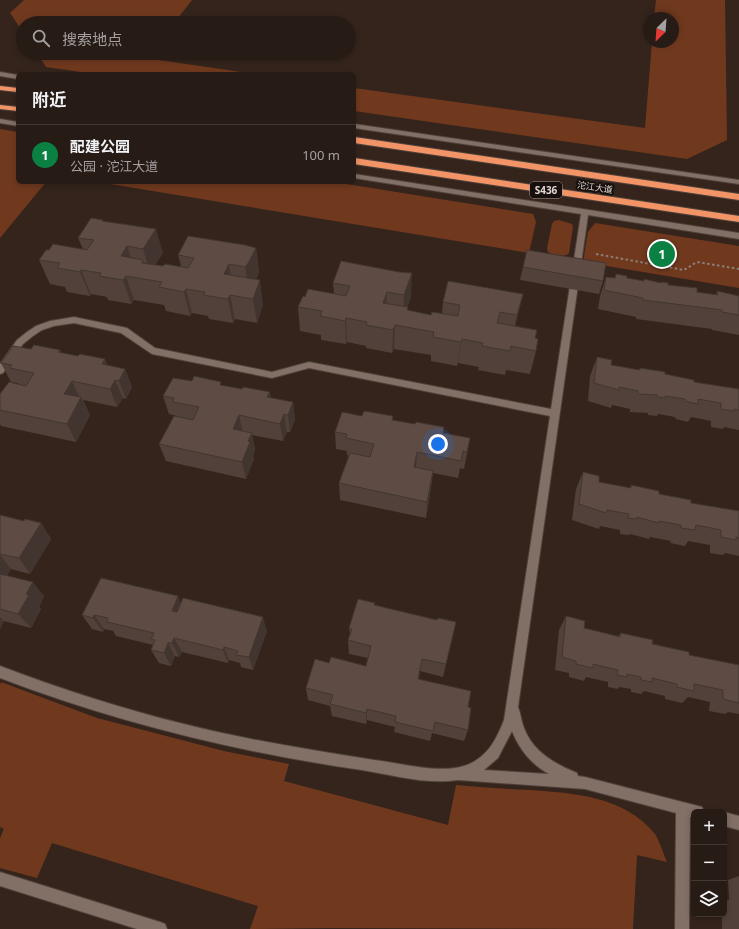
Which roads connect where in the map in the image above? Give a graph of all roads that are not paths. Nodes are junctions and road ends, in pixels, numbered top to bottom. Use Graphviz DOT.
graph roads {
  1 [pos="0,74"];
  2 [pos="16,77"];
  3 [pos="0,88"];
  4 [pos="16,90"];
  5 [pos="0,107"];
  6 [pos="16,110"];
  7 [pos="0,121"];
  8 [pos="16,124"];
  9 [pos="356,126"];
  10 [pos="356,140"];
  11 [pos="356,160"];
  12 [pos="356,176"];
  13 [pos="739,182"];
  14 [pos="739,197"];
  15 [pos="585,212"];
  16 [pos="739,219"];
  17 [pos="739,236"];
  18 [pos="0,371"];
  19 [pos="555,413"];
  20 [pos="0,672"];
  21 [pos="513,699"];
  22 [pos="445,774"];
  23 [pos="585,782"];
  24 [pos="683,808"];
  25 [pos="691,810"];
  26 [pos="727,820"];
  27 [pos="739,823"];
  28 [pos="0,879"];
  29 [pos="160,929"];
  30 [pos="682,929"];
  1 -- 2 [label="lane"];
  3 -- 4 [label="highway"];
  5 -- 6 [label="highway"];
  7 -- 8 [label="lane"];
  9 -- 13 [label="lane"];
  10 -- 14 [label="highway, 沱江大道 / S436"];
  11 -- 16 [label="highway, 沱江大道 / S436"];
  12 -- 15 [label="lane"];
  15 -- 17 [label="lane"];
  15 -- 19 [label="lane"];
  18 -- 19 [label="lane"];
  19 -- 21 [label="lane"];
  20 -- 22 [label="lane"];
  21 -- 22 [label="lane"];
  21 -- 23 [label="lane"];
  22 -- 23 [label="lane"];
  23 -- 24 [label="lane"];
  24 -- 25 [label="lane"];
  24 -- 30 [label="lane"];
  26 -- 27 [label="lane"];
  28 -- 29 [label="lane"];
}
